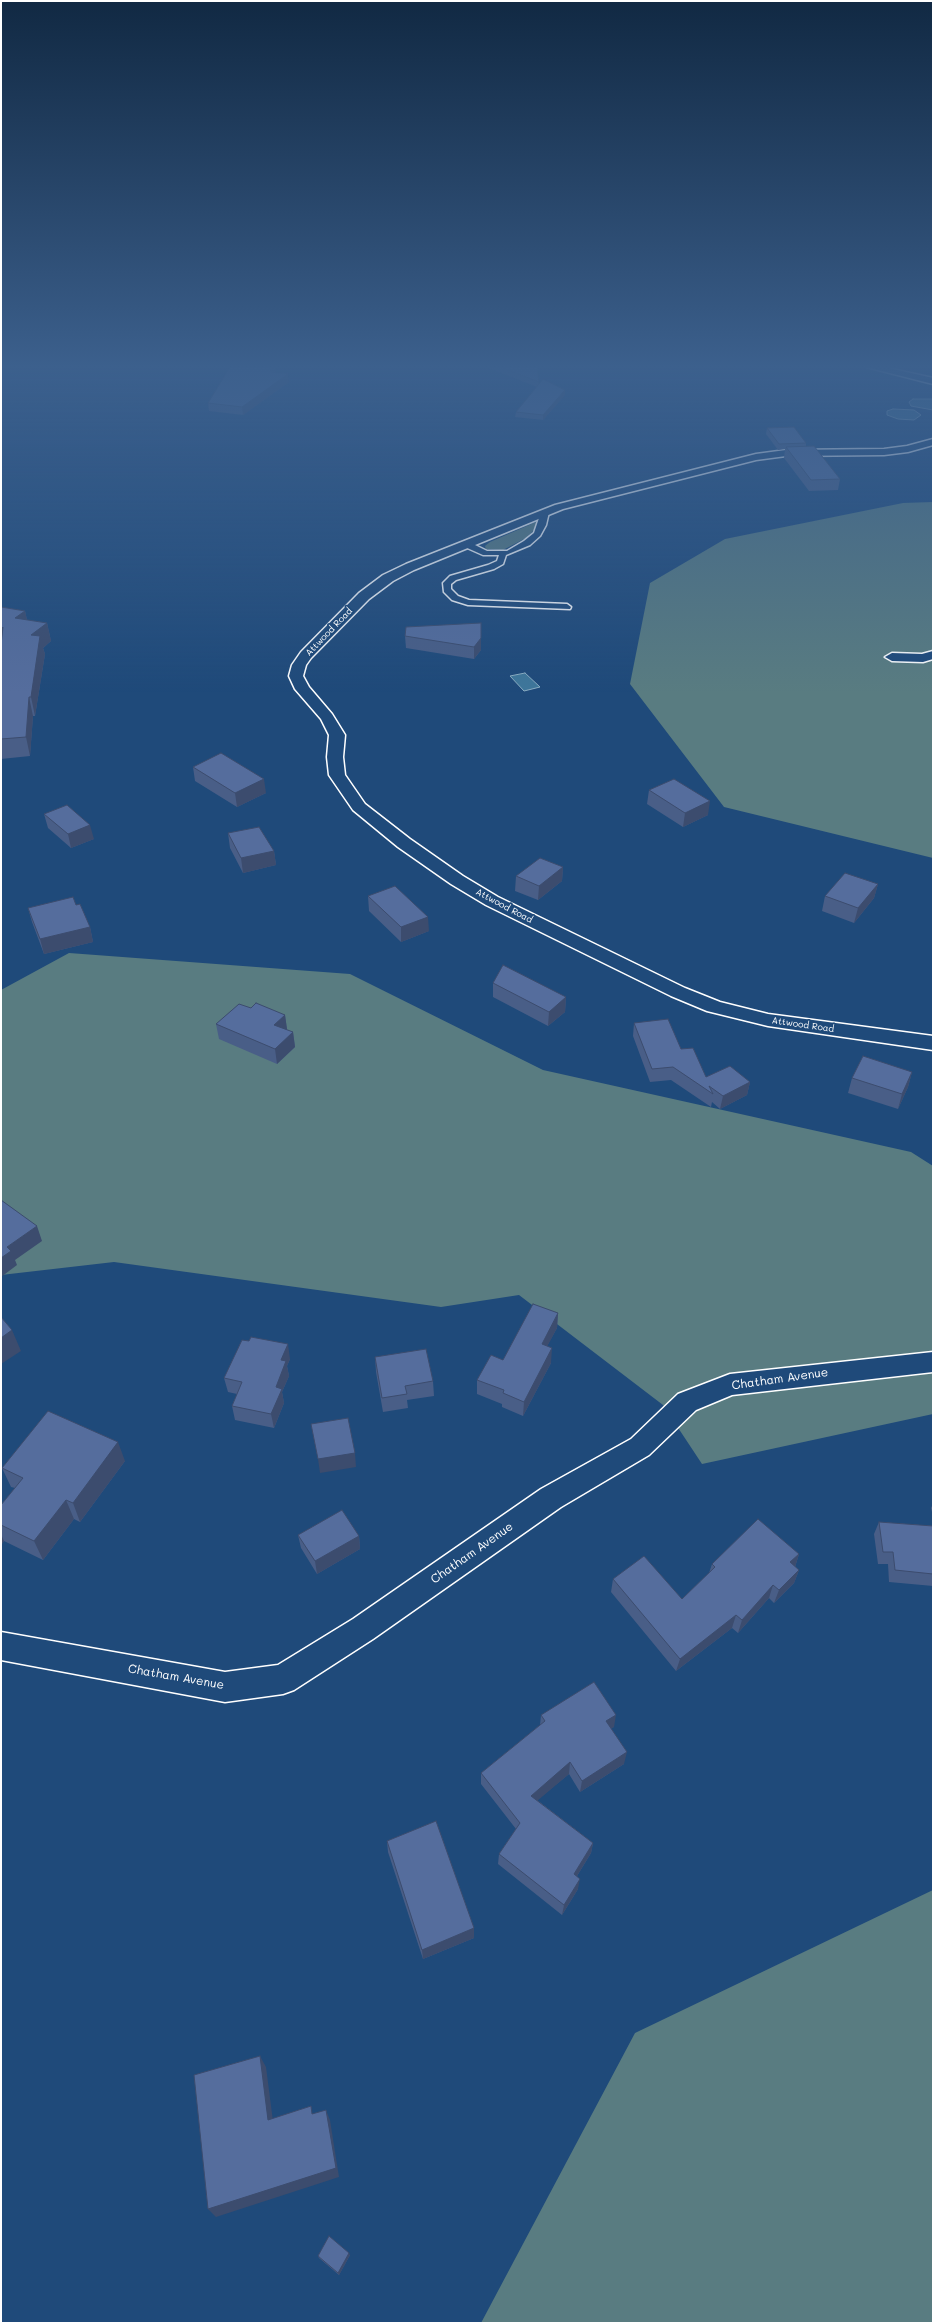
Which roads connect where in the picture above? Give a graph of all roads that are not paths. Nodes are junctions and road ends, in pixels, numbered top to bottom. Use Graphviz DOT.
graph roads {
  1 [pos="680,475"];
  2 [pos="545,512"];
  3 [pos="468,545"];
  4 [pos="503,554"];
  5 [pos="567,607"];
  6 [pos="933,655"];
  7 [pos="892,657"];
  8 [pos="933,1043"];
  9 [pos="933,1362"];
  10 [pos="1,1646"];
  1 -- 2 [label="street, Attwood Road"];
  2 -- 3 [label="street, Attwood Road"];
  2 -- 4 [label="lane"];
  3 -- 4 [label="lane"];
  3 -- 8 [label="street, Attwood Road"];
  4 -- 5 [label="lane"];
  6 -- 7 [label="street"];
  9 -- 10 [label="street, Chatham Avenue"];
}
